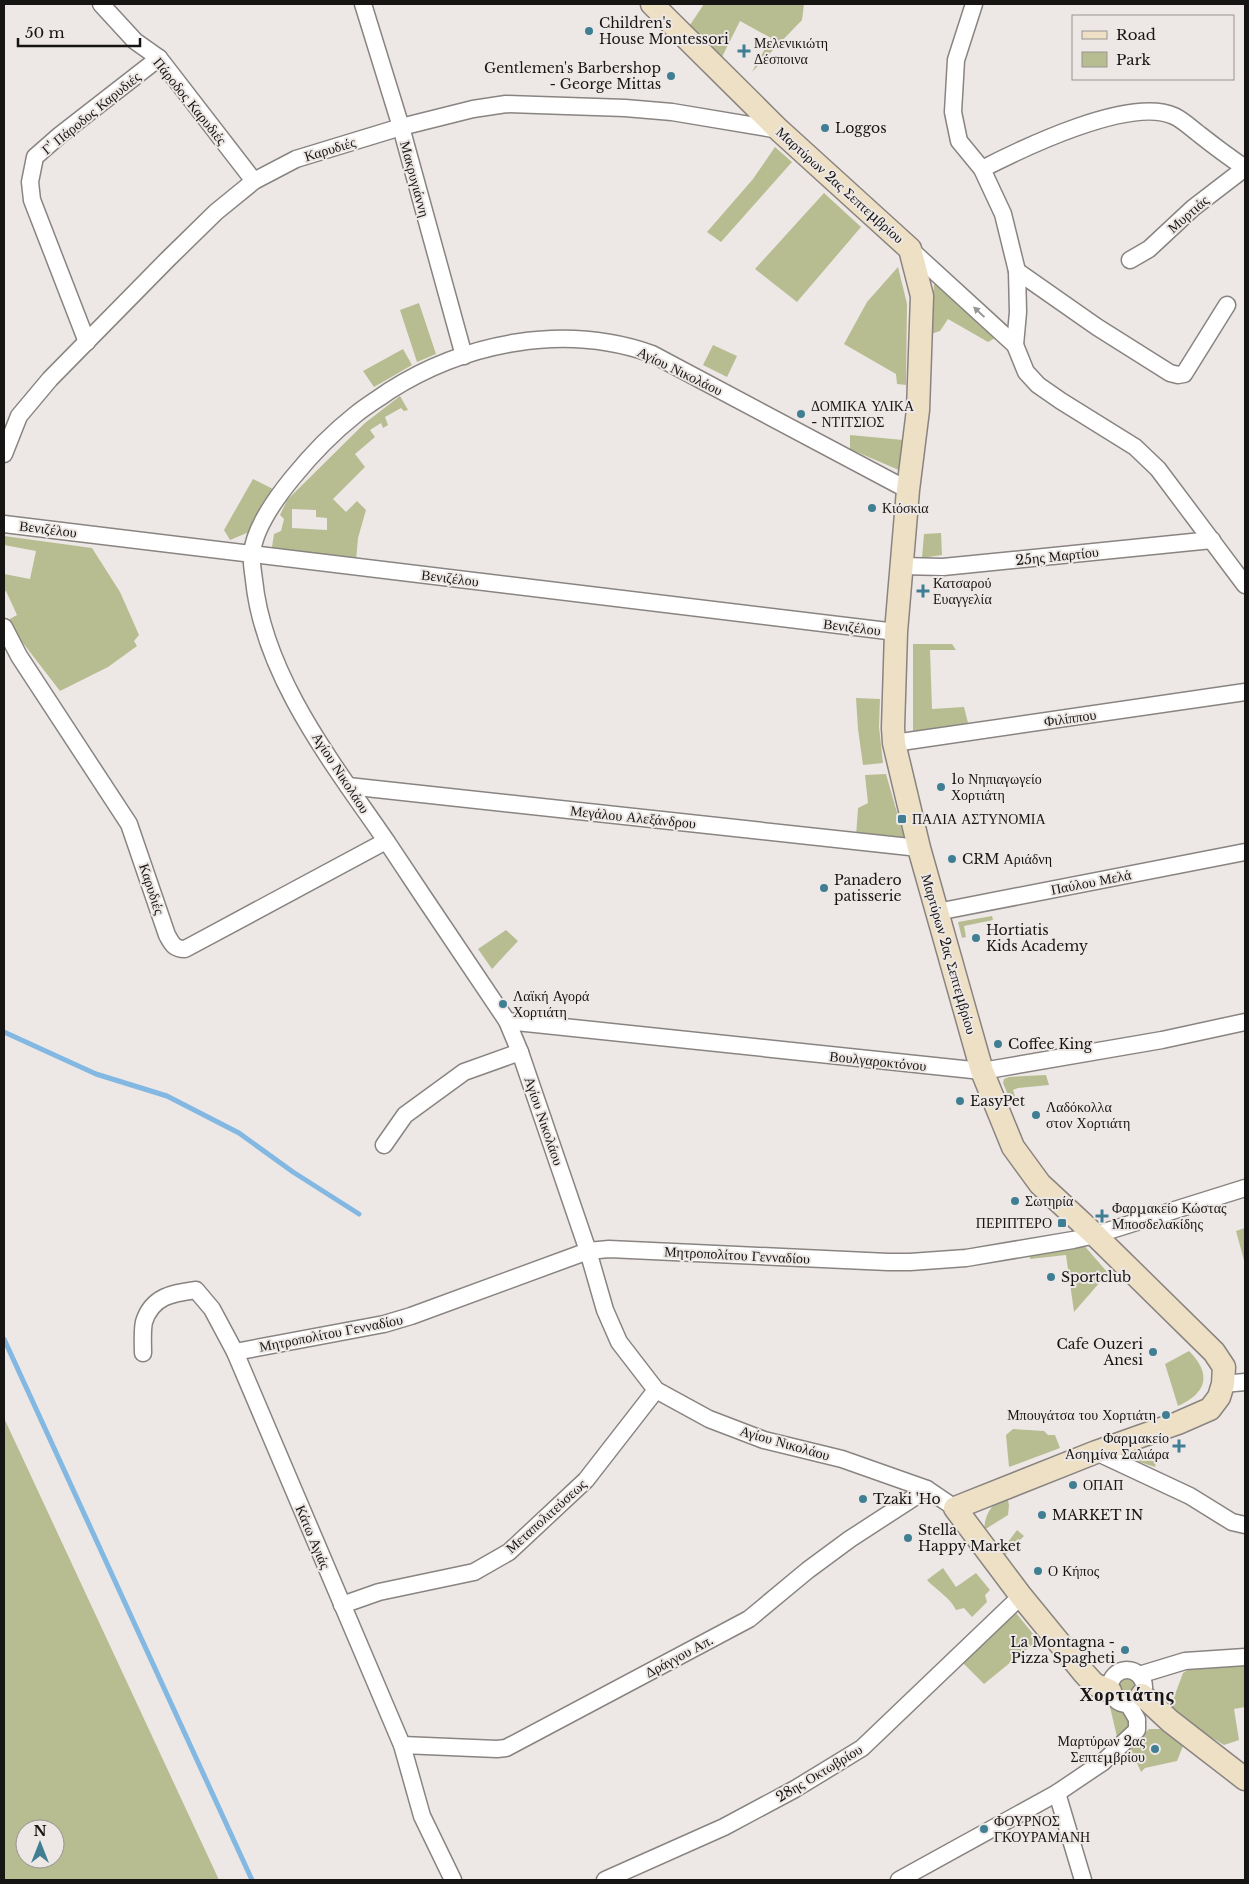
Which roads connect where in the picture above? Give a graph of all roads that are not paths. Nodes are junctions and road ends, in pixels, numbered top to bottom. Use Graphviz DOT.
graph roads {
  1 [pos="101,4"];
  2 [pos="363,4"];
  3 [pos="652,4"];
  4 [pos="974,4"];
  5 [pos="159,58"];
  6 [pos="401,127"];
  7 [pos="779,130"];
  8 [pos="1245,168"];
  9 [pos="982,169"];
  10 [pos="254,181"];
  11 [pos="910,249"];
  12 [pos="1130,260"];
  13 [pos="1017,272"];
  14 [pos="1227,305"];
  15 [pos="87,342"];
  16 [pos="1015,345"];
  17 [pos="464,356"];
  18 [pos="4,454"];
  19 [pos="908,490"];
  20 [pos="4,524"];
  21 [pos="1212,540"];
  22 [pos="252,554"];
  23 [pos="902,566"];
  24 [pos="1245,585"];
  25 [pos="4,628"];
  26 [pos="896,632"];
  27 [pos="1245,692"];
  28 [pos="894,743"];
  29 [pos="348,786"];
  30 [pos="386,841"];
  31 [pos="919,848"];
  32 [pos="1245,852"];
  33 [pos="937,912"];
  34 [pos="507,1022"];
  35 [pos="1245,1022"];
  36 [pos="520,1052"];
  37 [pos="982,1071"];
  38 [pos="384,1145"];
  39 [pos="1245,1188"];
  40 [pos="1095,1235"];
  41 [pos="588,1251"];
  42 [pos="235,1352"];
  43 [pos="143,1353"];
  44 [pos="1245,1382"];
  45 [pos="1223,1384"];
  46 [pos="656,1390"];
  47 [pos="1096,1452"];
  48 [pos="928,1489"];
  49 [pos="955,1508"];
  50 [pos="1245,1525"];
  51 [pos="1021,1596"];
  52 [pos="342,1606"];
  53 [pos="1245,1657"];
  54 [pos="1130,1691"];
  55 [pos="402,1745"];
  56 [pos="1245,1780"];
  57 [pos="1057,1793"];
  58 [pos="453,1880"];
  59 [pos="605,1880"];
  60 [pos="899,1880"];
  61 [pos="1083,1880"];
  1 -- 5 [label="street, Πάροδος Καρυδιές"];
  2 -- 6 [label="street, Μακρυγιάννη"];
  3 -- 7 [label="street, Μαρτύρων 2ας Σεπτεμβρίου"];
  4 -- 9 [label="street"];
  5 -- 10 [label="street, Πάροδος Καρυδιές"];
  5 -- 15 [label="street, Γ' Πάροδος Καρυδιές"];
  6 -- 7 [label="street, Καρυδιές"];
  6 -- 10 [label="street, Καρυδιές"];
  6 -- 17 [label="street, Μακρυγιάννη"];
  7 -- 11 [label="street, Μαρτύρων 2ας Σεπτεμβρίου"];
  8 -- 9 [label="street"];
  8 -- 12 [label="street, Μυρτιάς"];
  9 -- 13 [label="street"];
  10 -- 15 [label="street, Καρυδιές"];
  16 -- 11 [label="street, one-way"];
  11 -- 19 [label="street, Μαρτύρων 2ας Σεπτεμβρίου"];
  13 -- 14 [label="street"];
  13 -- 16 [label="street"];
  15 -- 18 [label="street, Καρυδιές"];
  16 -- 21 [label="street"];
  17 -- 19 [label="street, Αγίου Νικολάου"];
  17 -- 22 [label="street, Αγίου Νικολάου"];
  19 -- 23 [label="street, Μαρτύρων 2ας Σεπτεμβρίου"];
  20 -- 22 [label="street, Βενιζέλου"];
  21 -- 23 [label="street, 25ης Μαρτίου"];
  21 -- 24 [label="street"];
  22 -- 26 [label="street, Βενιζέλου"];
  22 -- 29 [label="street, Αγίου Νικολάου"];
  23 -- 26 [label="street, Μαρτύρων 2ας Σεπτεμβρίου"];
  25 -- 30 [label="street, Καρυδιές"];
  26 -- 28 [label="street, Μαρτύρων 2ας Σεπτεμβρίου"];
  27 -- 28 [label="street, Φιλίππου"];
  28 -- 31 [label="street, Μαρτύρων 2ας Σεπτεμβρίου"];
  29 -- 30 [label="street, Αγίου Νικολάου"];
  29 -- 31 [label="street, Μεγάλου Αλεξάνδρου"];
  30 -- 34 [label="street, Αγίου Νικολάου"];
  31 -- 33 [label="street, Μαρτύρων 2ας Σεπτεμβρίου"];
  32 -- 33 [label="street, Παύλου Μελά"];
  33 -- 37 [label="street, Μαρτύρων 2ας Σεπτεμβρίου"];
  34 -- 36 [label="street, Αγίου Νικολάου"];
  34 -- 37 [label="street, Βουλγαροκτόνου"];
  35 -- 37 [label="street, Βουλγαροκτόνου"];
  36 -- 38 [label="street"];
  36 -- 41 [label="street, Αγίου Νικολάου"];
  37 -- 40 [label="street, Μαρτύρων 2ας Σεπτεμβρίου"];
  39 -- 40 [label="street, Μητροπολίτου Γενναδίου"];
  40 -- 41 [label="street, Μητροπολίτου Γενναδίου"];
  40 -- 45 [label="street, Μαρτύρων 2ας Σεπτεμβρίου"];
  41 -- 42 [label="street, Μητροπολίτου Γενναδίου"];
  41 -- 46 [label="street, Αγίου Νικολάου"];
  42 -- 43 [label="street, Κάτω Αγιάς"];
  42 -- 52 [label="street, Κάτω Αγιάς"];
  44 -- 45 [label="street"];
  45 -- 47 [label="street"];
  46 -- 48 [label="street, Αγίου Νικολάου"];
  46 -- 52 [label="street, Μεταπολιτεύσεως"];
  47 -- 49 [label="street"];
  47 -- 50 [label="street"];
  48 -- 49 [label="street, Αγίου Νικολάου"];
  48 -- 55 [label="street, Δράγγου Απ."];
  49 -- 51 [label="street"];
  51 -- 54 [label="street"];
  51 -- 59 [label="street, 28ης Οκτωβρίου"];
  52 -- 55 [label="street, Κάτω Αγιάς"];
  53 -- 54 [label="street"];
  54 -- 56 [label="street"];
  54 -- 57 [label="street"];
  55 -- 58 [label="street, Κάτω Αγιάς"];
  57 -- 60 [label="street"];
  57 -- 61 [label="street"];
}
